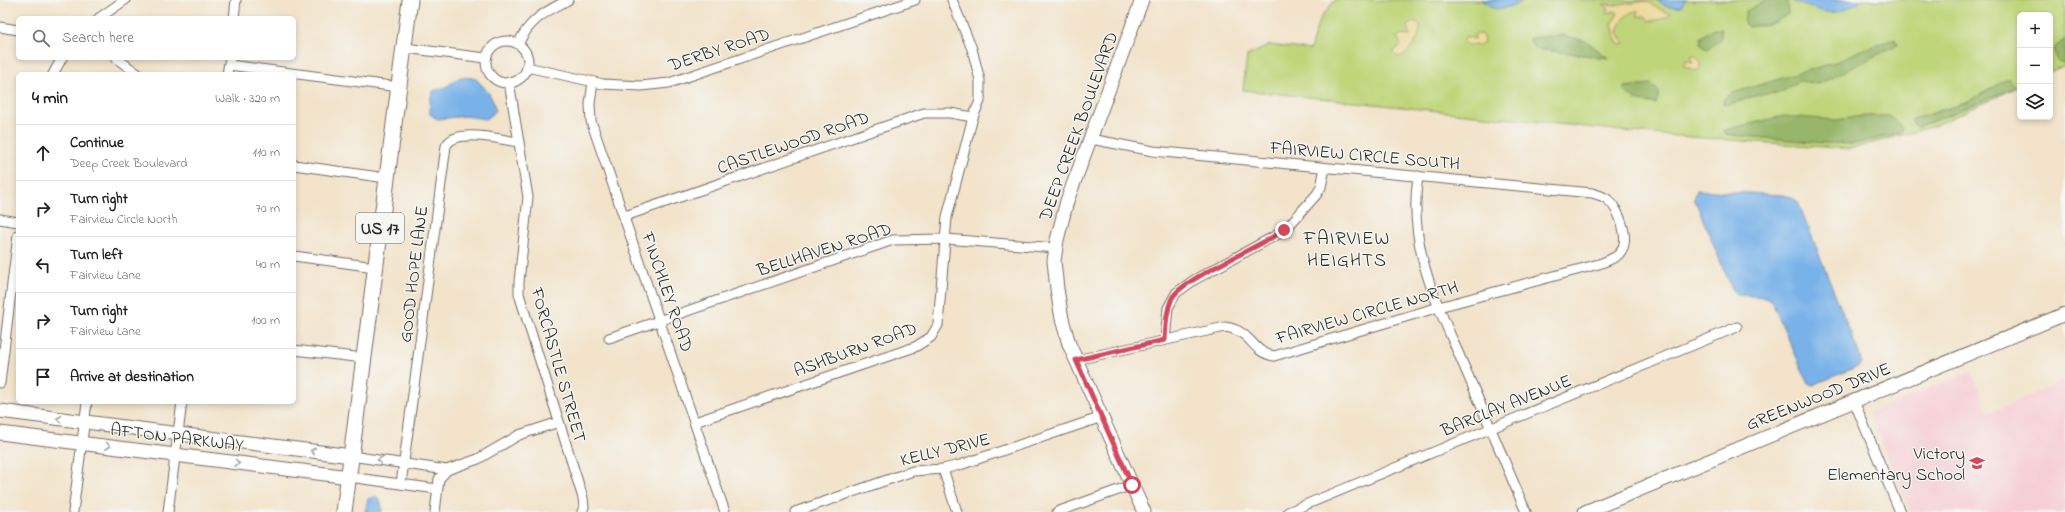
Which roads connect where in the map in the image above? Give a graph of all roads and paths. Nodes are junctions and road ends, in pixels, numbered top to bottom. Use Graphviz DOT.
graph roads {
  1 [pos="236,0"];
  2 [pos="410,0"];
  3 [pos="568,0"];
  4 [pos="915,0"];
  5 [pos="952,0"];
  6 [pos="1142,0"];
  7 [pos="120,1"];
  8 [pos="101,16"];
  9 [pos="234,16"];
  10 [pos="0,27"];
  11 [pos="16,30"];
  12 [pos="518,44"];
  13 [pos="405,48"];
  14 [pos="486,58"];
  15 [pos="61,60"];
  16 [pos="119,60"];
  17 [pos="229,66"];
  18 [pos="527,67"];
  19 [pos="54,72"];
  20 [pos="135,72"];
  21 [pos="280,72"];
  22 [pos="296,74"];
  23 [pos="509,82"];
  24 [pos="593,82"];
  25 [pos="399,86"];
  26 [pos="973,117"];
  27 [pos="1091,139"];
  28 [pos="519,142"];
  29 [pos="296,165"];
  30 [pos="1325,168"];
  31 [pos="1418,176"];
  32 [pos="386,178"];
  33 [pos="625,216"];
  34 [pos="0,219"];
  35 [pos="16,222"];
  36 [pos="1622,225"];
  37 [pos="946,239"];
  38 [pos="1056,248"];
  39 [pos="16,251"];
  40 [pos="296,256"];
  41 [pos="375,267"];
  42 [pos="1439,307"];
  43 [pos="2065,314"];
  44 [pos="660,320"];
  45 [pos="1737,327"];
  46 [pos="609,338"];
  47 [pos="1165,340"];
  48 [pos="296,350"];
  49 [pos="364,358"];
  50 [pos="1076,360"];
  51 [pos="0,382"];
  52 [pos="1854,401"];
  53 [pos="87,404"];
  54 [pos="182,404"];
  55 [pos="0,411"];
  56 [pos="1102,417"];
  57 [pos="85,422"];
  58 [pos="559,422"];
  59 [pos="695,422"];
  60 [pos="1491,429"];
  61 [pos="0,433"];
  62 [pos="178,433"];
  63 [pos="83,443"];
  64 [pos="175,455"];
  65 [pos="352,456"];
  66 [pos="404,463"];
  67 [pos="447,470"];
  68 [pos="942,470"];
  69 [pos="349,477"];
  70 [pos="401,484"];
  71 [pos="1132,485"];
  72 [pos="437,489"];
  73 [pos="74,512"];
  74 [pos="168,512"];
  75 [pos="344,512"];
  76 [pos="435,512"];
  77 [pos="582,512"];
  78 [pos="725,512"];
  79 [pos="795,512"];
  80 [pos="957,512"];
  81 [pos="1056,512"];
  82 [pos="1144,512"];
  83 [pos="1288,512"];
  84 [pos="1526,512"];
  85 [pos="1585,512"];
  86 [pos="1900,512"];
  1 -- 9 [label="street"];
  2 -- 13 [label="main road, US 17"];
  3 -- 12 [label="street"];
  4 -- 24 [label="street, DERBY ROAD"];
  5 -- 26 [label="street, ASHBURN ROAD"];
  6 -- 27 [label="street, DEEP CREEK BOULEVARD"];
  7 -- 8 [label="street"];
  10 -- 11 [label="street"];
  12 -- 14 [label="street"];
  12 -- 18 [label="street"];
  13 -- 14 [label="street"];
  13 -- 25 [label="main road, US 17"];
  14 -- 23 [label="street"];
  15 -- 19 [label="street"];
  16 -- 20 [label="street"];
  17 -- 21 [label="street"];
  18 -- 23 [label="street"];
  18 -- 24 [label="street, DERBY ROAD"];
  22 -- 25 [label="street"];
  23 -- 28 [label="street, FORCASTLE STREET"];
  24 -- 33 [label="street, FINCHLEY ROAD"];
  25 -- 32 [label="main road, US 17"];
  26 -- 33 [label="street, CASTLEWOOD ROAD"];
  26 -- 37 [label="street, ASHBURN ROAD"];
  27 -- 30 [label="street, FAIRVIEW CIRCLE SOUTH"];
  27 -- 38 [label="street, DEEP CREEK BOULEVARD"];
  28 -- 58 [label="street, FORCASTLE STREET"];
  28 -- 66 [label="street, GOOD HOPE LANE"];
  29 -- 32 [label="street"];
  30 -- 31 [label="street, FAIRVIEW CIRCLE SOUTH"];
  30 -- 47 [label="street"];
  31 -- 36 [label="street, FAIRVIEW CIRCLE SOUTH"];
  31 -- 42 [label="street"];
  32 -- 41 [label="main road, US 17"];
  33 -- 44 [label="street, FINCHLEY ROAD"];
  34 -- 35 [label="street"];
  36 -- 42 [label="street, FAIRVIEW CIRCLE NORTH"];
  37 -- 38 [label="street, BELLHAVEN ROAD"];
  37 -- 44 [label="street, BELLHAVEN ROAD"];
  37 -- 59 [label="street, ASHBURN ROAD"];
  38 -- 50 [label="street, DEEP CREEK BOULEVARD"];
  39 -- 51 [label="street"];
  40 -- 41 [label="street"];
  41 -- 49 [label="main road, US 17"];
  42 -- 47 [label="street, FAIRVIEW CIRCLE NORTH"];
  42 -- 60 [label="street"];
  43 -- 52 [label="street, GREENWOOD DRIVE"];
  44 -- 46 [label="street, BELLHAVEN ROAD"];
  44 -- 59 [label="street, FINCHLEY ROAD"];
  45 -- 60 [label="street, BARCLAY AVENUE"];
  47 -- 50 [label="street, FAIRVIEW CIRCLE NORTH"];
  48 -- 49 [label="street"];
  49 -- 65 [label="main road, US 17"];
  50 -- 56 [label="street, DEEP CREEK BOULEVARD"];
  52 -- 85 [label="street, GREENWOOD DRIVE"];
  52 -- 86 [label="street"];
  53 -- 57 [label="street"];
  54 -- 62 [label="street"];
  57 -- 55 [label="street, AFTON PARKWAY, one-way"];
  56 -- 68 [label="street, KELLY DRIVE"];
  56 -- 71 [label="street, DEEP CREEK BOULEVARD"];
  57 -- 62 [label="street, AFTON PARKWAY"];
  57 -- 63 [label="street"];
  58 -- 67 [label="street"];
  58 -- 77 [label="street, FORCASTLE STREET"];
  59 -- 78 [label="street, FINCHLEY ROAD"];
  60 -- 83 [label="street, BARCLAY AVENUE"];
  60 -- 84 [label="street"];
  61 -- 63 [label="street, AFTON PARKWAY"];
  62 -- 64 [label="street"];
  65 -- 62 [label="street, AFTON PARKWAY, one-way"];
  63 -- 64 [label="street, AFTON PARKWAY, one-way"];
  63 -- 73 [label="street"];
  64 -- 69 [label="street, AFTON PARKWAY, one-way"];
  64 -- 74 [label="street"];
  66 -- 65 [label="street, one-way"];
  65 -- 69 [label="main road, US 17"];
  66 -- 67 [label="street"];
  66 -- 70 [label="street, GOOD HOPE LANE"];
  67 -- 72 [label="street"];
  68 -- 79 [label="street, KELLY DRIVE"];
  68 -- 80 [label="street"];
  69 -- 70 [label="street"];
  69 -- 75 [label="main road, US 17"];
  70 -- 72 [label="street"];
  71 -- 81 [label="street"];
  71 -- 82 [label="street, DEEP CREEK BOULEVARD"];
  72 -- 76 [label="street"];
}
